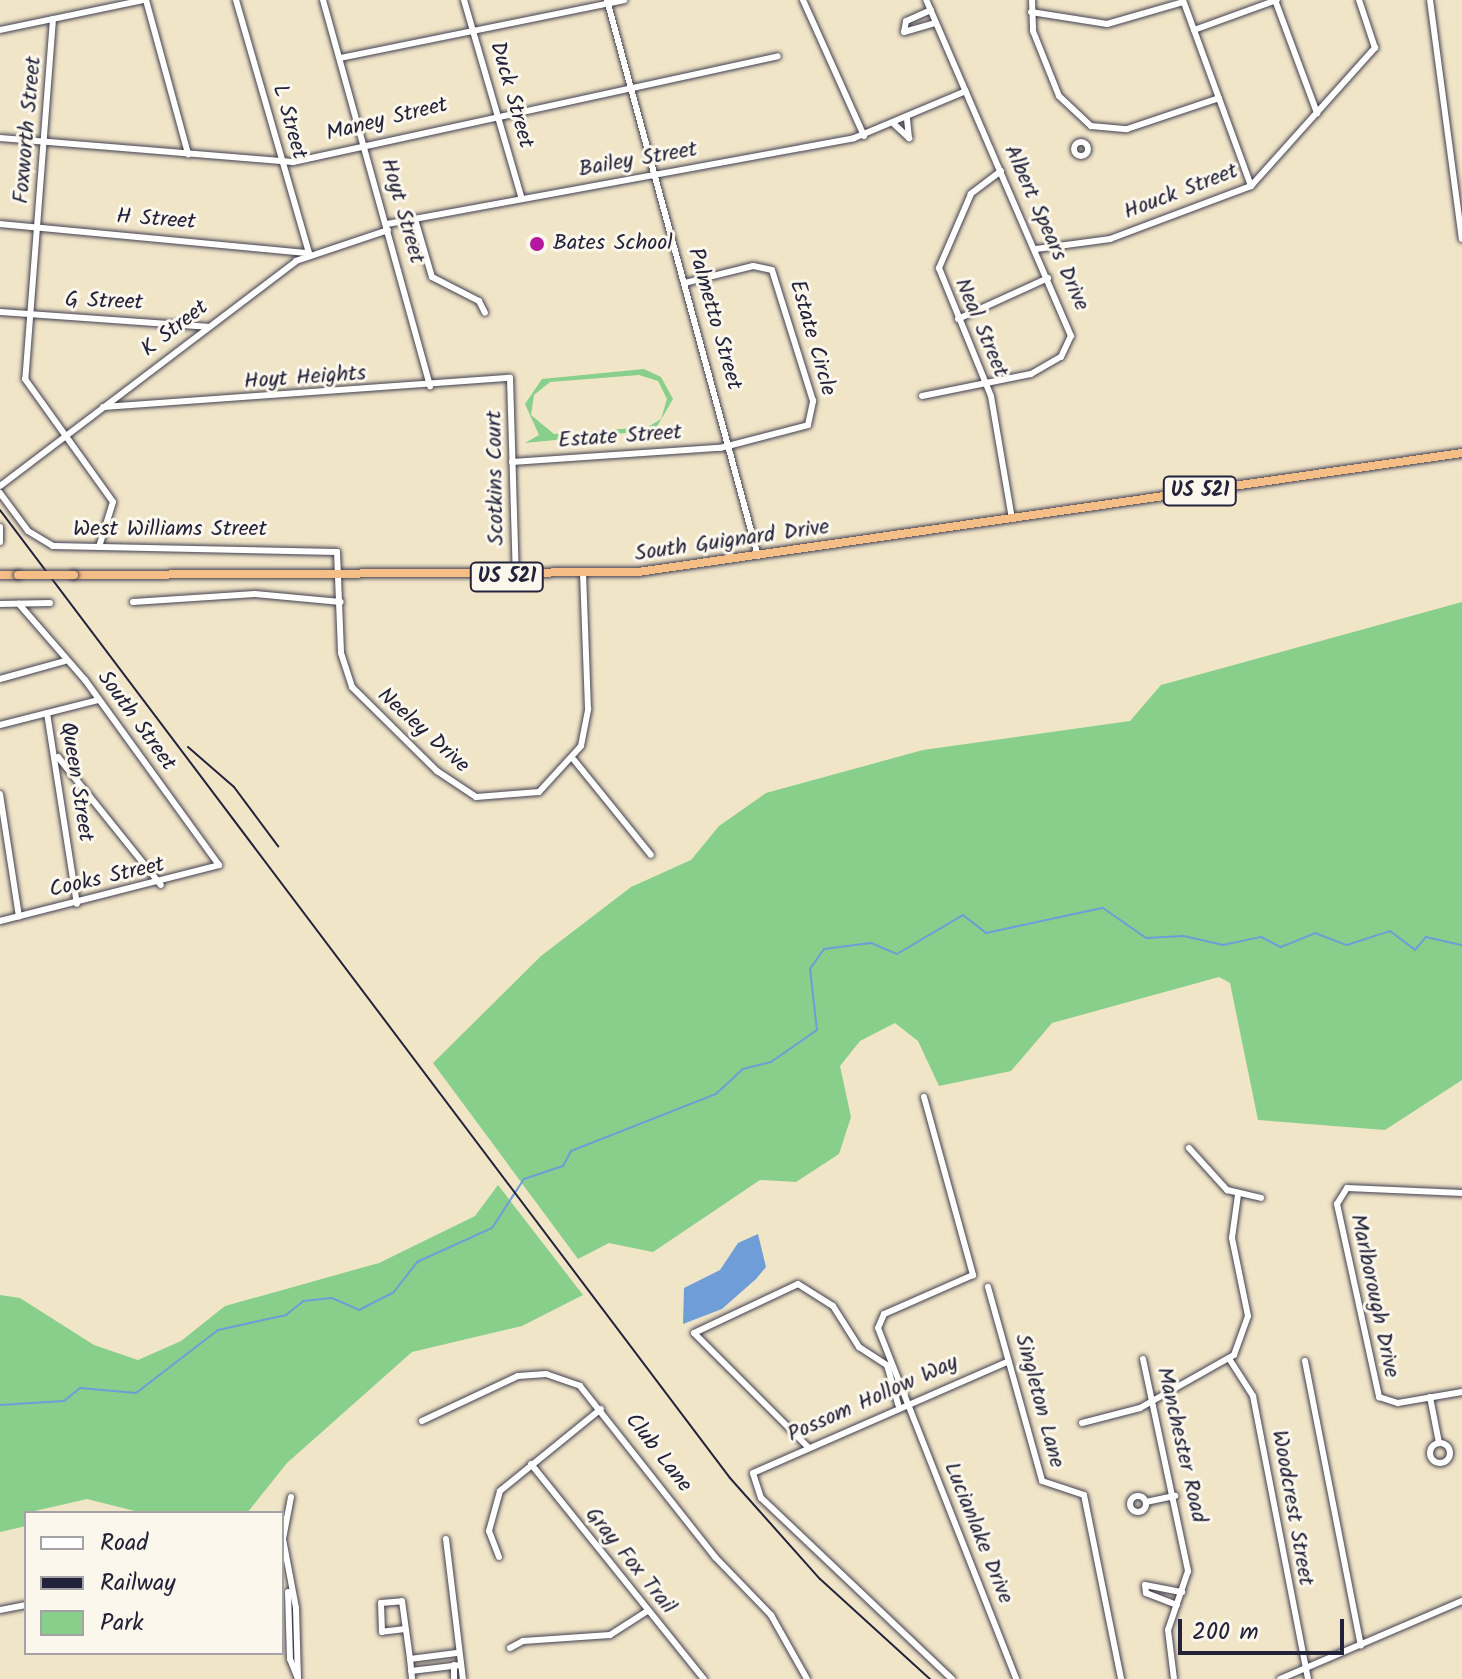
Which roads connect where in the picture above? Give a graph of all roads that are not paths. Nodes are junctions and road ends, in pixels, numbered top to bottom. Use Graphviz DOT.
graph roads {
  1 [pos="145,0"];
  2 [pos="236,0"];
  3 [pos="323,0"];
  4 [pos="464,0"];
  5 [pos="624,0"];
  6 [pos="803,0"];
  7 [pos="926,0"];
  8 [pos="1032,0"];
  9 [pos="1276,0"];
  10 [pos="1359,0"];
  11 [pos="1430,0"];
  12 [pos="1183,1"];
  13 [pos="607,2"];
  14 [pos="931,10"];
  15 [pos="1031,12"];
  16 [pos="53,19"];
  17 [pos="936,23"];
  18 [pos="473,29"];
  19 [pos="0,30"];
  20 [pos="1194,30"];
  21 [pos="778,56"];
  22 [pos="340,58"];
  23 [pos="631,87"];
  24 [pos="966,91"];
  25 [pos="1219,98"];
  26 [pos="1317,113"];
  27 [pos="497,114"];
  28 [pos="907,118"];
  29 [pos="894,124"];
  30 [pos="1091,126"];
  31 [pos="864,136"];
  32 [pos="0,138"];
  33 [pos="46,142"];
  34 [pos="364,142"];
  35 [pos="1084,143"];
  36 [pos="188,154"];
  37 [pos="282,162"];
  38 [pos="1001,171"];
  39 [pos="655,175"];
  40 [pos="1251,186"];
  41 [pos="522,199"];
  42 [pos="415,219"];
  43 [pos="0,224"];
  44 [pos="38,227"];
  45 [pos="388,227"];
  46 [pos="1462,239"];
  47 [pos="1036,249"];
  48 [pos="309,253"];
  49 [pos="1048,278"];
  50 [pos="685,283"];
  51 [pos="0,312"];
  52 [pos="485,313"];
  53 [pos="29,316"];
  54 [pos="958,319"];
  55 [pos="207,327"];
  56 [pos="510,378"];
  57 [pos="987,385"];
  58 [pos="430,386"];
  59 [pos="922,396"];
  60 [pos="103,407"];
  61 [pos="64,437"];
  62 [pos="730,446"];
  63 [pos="1462,453"];
  64 [pos="512,462"];
  65 [pos="0,486"];
  66 [pos="0,493"];
  67 [pos="1012,519"];
  68 [pos="0,527"];
  69 [pos="0,542"];
  70 [pos="99,547"];
  71 [pos="758,556"];
  72 [pos="0,575"];
  73 [pos="583,575"];
  74 [pos="342,576"];
  75 [pos="516,577"];
  76 [pos="133,602"];
  77 [pos="341,602"];
  78 [pos="50,603"];
  79 [pos="0,604"];
  80 [pos="19,604"];
  81 [pos="65,661"];
  82 [pos="0,679"];
  83 [pos="98,700"];
  84 [pos="47,713"];
  85 [pos="0,725"];
  86 [pos="57,755"];
  87 [pos="574,760"];
  88 [pos="0,794"];
  89 [pos="651,855"];
  90 [pos="219,865"];
  91 [pos="161,885"];
  92 [pos="77,904"];
  93 [pos="19,917"];
  94 [pos="0,921"];
  95 [pos="924,1097"];
  96 [pos="1189,1148"];
  97 [pos="1462,1193"];
  98 [pos="1238,1195"];
  99 [pos="1261,1198"];
  100 [pos="988,1287"];
  101 [pos="1143,1359"];
  102 [pos="1230,1360"];
  103 [pos="1009,1361"];
  104 [pos="1305,1361"];
  105 [pos="1462,1392"];
  106 [pos="1430,1397"];
  107 [pos="906,1401"];
  108 [pos="1152,1402"];
  109 [pos="898,1404"];
  110 [pos="601,1409"];
  111 [pos="422,1421"];
  112 [pos="1082,1423"];
  113 [pos="1439,1443"];
  114 [pos="808,1447"];
  115 [pos="531,1464"];
  116 [pos="1175,1496"];
  117 [pos="291,1497"];
  118 [pos="1146,1502"];
  119 [pos="284,1534"];
  120 [pos="446,1539"];
  121 [pos="284,1547"];
  122 [pos="499,1557"];
  123 [pos="289,1589"];
  124 [pos="1182,1592"];
  125 [pos="1462,1601"];
  126 [pos="24,1605"];
  127 [pos="1177,1605"];
  128 [pos="0,1610"];
  129 [pos="646,1612"];
  130 [pos="405,1629"];
  131 [pos="1361,1646"];
  132 [pos="510,1648"];
  133 [pos="457,1653"];
  134 [pos="410,1659"];
  135 [pos="457,1665"];
  136 [pos="1305,1669"];
  137 [pos="411,1671"];
  138 [pos="298,1679"];
  139 [pos="412,1679"];
  140 [pos="454,1679"];
  141 [pos="463,1679"];
  142 [pos="704,1679"];
  143 [pos="807,1679"];
  144 [pos="952,1679"];
  145 [pos="1016,1679"];
  146 [pos="1121,1679"];
  147 [pos="1174,1679"];
  148 [pos="1280,1679"];
  149 [pos="1308,1679"];
  1 -- 16 [label="street"];
  1 -- 36 [label="street"];
  2 -- 37 [label="street, L Street"];
  3 -- 22 [label="street, Hoyt Street"];
  4 -- 18 [label="street, Duck Street"];
  5 -- 13 [label="street"];
  6 -- 31 [label="street"];
  7 -- 14 [label="street, Albert Spears Drive"];
  8 -- 15 [label="street"];
  9 -- 20 [label="street"];
  9 -- 26 [label="street"];
  10 -- 26 [label="street, Houck Street"];
  11 -- 46 [label="street"];
  12 -- 15 [label="street"];
  12 -- 20 [label="street"];
  13 -- 18 [label="street"];
  13 -- 23 [label="street, Palmetto Street"];
  14 -- 17 [label="street, Albert Spears Drive"];
  14 -- 17 [label="street"];
  15 -- 30 [label="street"];
  16 -- 19 [label="street"];
  16 -- 33 [label="street, Foxworth Street"];
  17 -- 24 [label="street, Albert Spears Drive"];
  18 -- 22 [label="street"];
  18 -- 27 [label="street, Duck Street"];
  20 -- 25 [label="street"];
  21 -- 23 [label="street, Maney Street"];
  22 -- 34 [label="street, Hoyt Street"];
  23 -- 27 [label="street, Maney Street"];
  23 -- 39 [label="street, Palmetto Street"];
  24 -- 28 [label="street, Bailey Street"];
  24 -- 38 [label="street, Albert Spears Drive"];
  25 -- 30 [label="street"];
  25 -- 40 [label="street"];
  26 -- 40 [label="street, Houck Street"];
  27 -- 34 [label="street, Maney Street"];
  27 -- 41 [label="street, Duck Street"];
  28 -- 29 [label="street, Bailey Street"];
  28 -- 29 [label="street, Bailey Street"];
  29 -- 31 [label="street, Bailey Street"];
  30 -- 35 [label="street"];
  31 -- 39 [label="street, Bailey Street"];
  32 -- 33 [label="street, Maney Street"];
  33 -- 36 [label="street, Maney Street"];
  33 -- 44 [label="street, Foxworth Street"];
  34 -- 37 [label="street, Maney Street"];
  34 -- 45 [label="street, Hoyt Street"];
  36 -- 37 [label="street, Maney Street"];
  37 -- 48 [label="street, L Street"];
  38 -- 47 [label="street, Albert Spears Drive"];
  38 -- 54 [label="street, Neal Street"];
  39 -- 41 [label="street, Bailey Street"];
  39 -- 50 [label="street, Palmetto Street"];
  40 -- 47 [label="street, Houck Street"];
  41 -- 42 [label="street, Bailey Street"];
  42 -- 45 [label="street, Bailey Street"];
  42 -- 52 [label="street"];
  43 -- 44 [label="street, H Street"];
  44 -- 48 [label="street, H Street"];
  44 -- 53 [label="street, Foxworth Street"];
  45 -- 48 [label="street, K Street"];
  45 -- 58 [label="street, Hoyt Street"];
  47 -- 49 [label="street, Albert Spears Drive"];
  48 -- 55 [label="street, K Street"];
  49 -- 54 [label="street"];
  49 -- 57 [label="street, Albert Spears Drive"];
  50 -- 62 [label="street, Palmetto Street"];
  50 -- 62 [label="street, Estate Circle"];
  51 -- 53 [label="street, G Street"];
  53 -- 55 [label="street, G Street"];
  53 -- 61 [label="street, Foxworth Street"];
  54 -- 57 [label="street, Neal Street"];
  55 -- 60 [label="street, K Street"];
  56 -- 58 [label="street, Hoyt Heights"];
  56 -- 64 [label="street, Scotkins Court"];
  57 -- 59 [label="street, Albert Spears Drive"];
  57 -- 67 [label="street, Neal Street"];
  58 -- 60 [label="street, Hoyt Heights"];
  60 -- 61 [label="street, K Street"];
  61 -- 65 [label="street, K Street"];
  61 -- 70 [label="street, Foxworth Street"];
  62 -- 64 [label="street, Estate Street"];
  62 -- 71 [label="street, Palmetto Street"];
  63 -- 67 [label="highway, South Guignard Drive / US 521"];
  64 -- 75 [label="street, Scotkins Court"];
  66 -- 70 [label="street, West Williams Street"];
  67 -- 71 [label="highway, South Guignard Drive / US 521"];
  68 -- 69 [label="street"];
  70 -- 74 [label="street, West Williams Street"];
  71 -- 73 [label="highway, South Guignard Drive / US 521"];
  72 -- 74 [label="highway, South Guignard Drive / US 521, bridge"];
  73 -- 75 [label="highway, South Guignard Drive / US 521"];
  73 -- 87 [label="street"];
  74 -- 75 [label="highway, South Guignard Drive / US 521"];
  74 -- 77 [label="street, Neeley Drive"];
  76 -- 77 [label="street"];
  77 -- 87 [label="street, Neeley Drive"];
  78 -- 80 [label="street"];
  79 -- 80 [label="street"];
  80 -- 81 [label="street, South Street"];
  81 -- 82 [label="street"];
  81 -- 83 [label="street, South Street"];
  83 -- 84 [label="street"];
  83 -- 90 [label="street, South Street"];
  84 -- 85 [label="street"];
  84 -- 86 [label="street, Queen Street"];
  86 -- 91 [label="street"];
  86 -- 92 [label="street, Queen Street"];
  87 -- 89 [label="street"];
  88 -- 93 [label="street"];
  90 -- 91 [label="street, Cooks Street"];
  91 -- 92 [label="street, Cooks Street"];
  92 -- 93 [label="street, Cooks Street"];
  93 -- 94 [label="street, Cooks Street"];
  95 -- 107 [label="street, Lucianlake Drive"];
  96 -- 98 [label="street"];
  97 -- 106 [label="street, Marlborough Drive"];
  98 -- 99 [label="street"];
  98 -- 102 [label="street"];
  100 -- 103 [label="street, Singleton Lane"];
  101 -- 108 [label="street, Manchester Road"];
  102 -- 108 [label="street"];
  102 -- 136 [label="street, Woodcrest Street"];
  103 -- 107 [label="street, Possom Hollow Way"];
  103 -- 146 [label="street, Singleton Lane"];
  104 -- 131 [label="street"];
  105 -- 106 [label="street, Marlborough Drive"];
  106 -- 113 [label="street"];
  107 -- 109 [label="street, Possom Hollow Way"];
  107 -- 145 [label="street, Lucianlake Drive"];
  108 -- 112 [label="street"];
  108 -- 116 [label="street, Manchester Road"];
  109 -- 114 [label="street, Possom Hollow Way"];
  109 -- 114 [label="street"];
  110 -- 111 [label="street, Club Lane"];
  110 -- 115 [label="street"];
  110 -- 143 [label="street, Club Lane"];
  114 -- 144 [label="street, Possom Hollow Way"];
  115 -- 122 [label="street"];
  115 -- 129 [label="street, Gray Fox Trail"];
  116 -- 118 [label="street"];
  116 -- 124 [label="street, Manchester Road"];
  117 -- 119 [label="street"];
  120 -- 133 [label="street"];
  121 -- 123 [label="street"];
  123 -- 138 [label="street"];
  123 -- 138 [label="street"];
  124 -- 127 [label="street, Manchester Road"];
  124 -- 127 [label="street"];
  125 -- 131 [label="street"];
  126 -- 128 [label="street"];
  127 -- 147 [label="street, Manchester Road"];
  129 -- 132 [label="street"];
  129 -- 142 [label="street, Gray Fox Trail"];
  130 -- 130 [label="street"];
  130 -- 134 [label="street"];
  131 -- 136 [label="street"];
  133 -- 134 [label="street"];
  133 -- 135 [label="street"];
  134 -- 137 [label="street"];
  135 -- 137 [label="street"];
  135 -- 140 [label="street"];
  135 -- 141 [label="street"];
  136 -- 148 [label="street"];
  136 -- 149 [label="street, Woodcrest Street"];
  137 -- 139 [label="street"];
}
